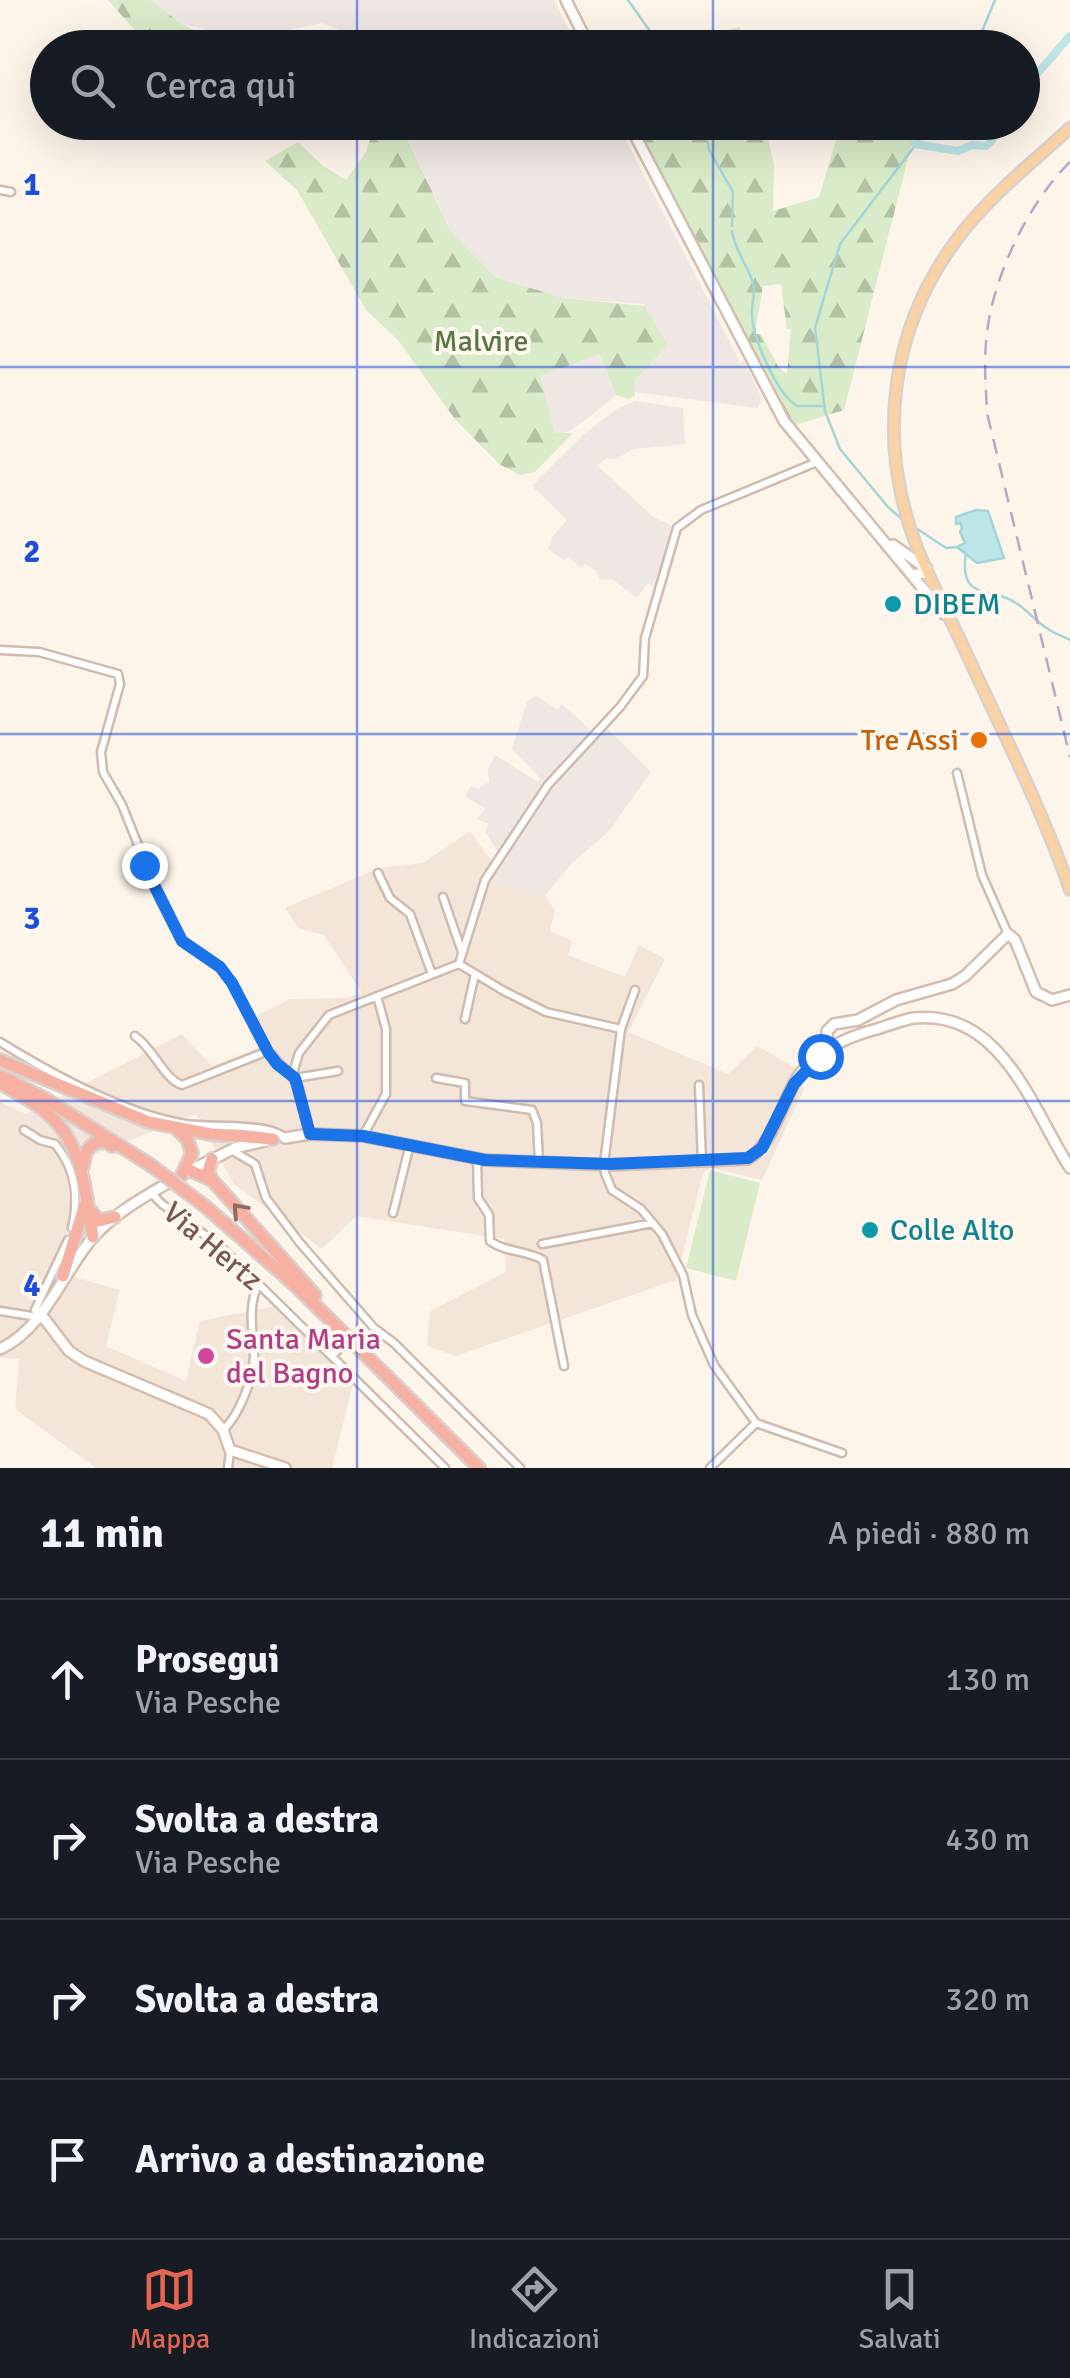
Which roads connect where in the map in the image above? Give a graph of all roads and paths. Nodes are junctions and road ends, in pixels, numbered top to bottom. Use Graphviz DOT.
graph roads {
  1 [pos="566,0"];
  2 [pos="581,30"];
  3 [pos="1070,128"];
  4 [pos="637,140"];
  5 [pos="0,190"];
  6 [pos="11,192"];
  7 [pos="818,462"];
  8 [pos="880,534"];
  9 [pos="915,542"];
  10 [pos="901,552"];
  11 [pos="926,568"];
  12 [pos="912,575"];
  13 [pos="961,642"];
  14 [pos="0,650"];
  15 [pos="956,773"];
  16 [pos="378,873"];
  17 [pos="1070,890"];
  18 [pos="443,897"];
  19 [pos="1008,934"];
  20 [pos="462,954"];
  21 [pos="458,964"];
  22 [pos="432,974"];
  23 [pos="475,974"];
  24 [pos="635,990"];
  25 [pos="1070,995"];
  26 [pos="376,996"];
  27 [pos="465,1019"];
  28 [pos="622,1030"];
  29 [pos="135,1036"];
  30 [pos="0,1042"];
  31 [pos="828,1050"];
  32 [pos="268,1052"];
  33 [pos="0,1060"];
  34 [pos="338,1071"];
  35 [pos="0,1075"];
  36 [pos="294,1078"];
  37 [pos="436,1078"];
  38 [pos="0,1083"];
  39 [pos="699,1085"];
  40 [pos="176,1129"];
  41 [pos="24,1130"];
  42 [pos="310,1134"];
  43 [pos="363,1136"];
  44 [pos="279,1138"];
  45 [pos="410,1144"];
  46 [pos="231,1150"];
  47 [pos="477,1158"];
  48 [pos="212,1159"];
  49 [pos="539,1162"];
  50 [pos="702,1162"];
  51 [pos="604,1164"];
  52 [pos="152,1166"];
  53 [pos="1070,1168"];
  54 [pos="82,1170"];
  55 [pos="185,1172"];
  56 [pos="212,1180"];
  57 [pos="151,1193"];
  58 [pos="86,1198"];
  59 [pos="393,1213"];
  60 [pos="82,1216"];
  61 [pos="116,1217"];
  62 [pos="654,1223"];
  63 [pos="93,1237"];
  64 [pos="542,1244"];
  65 [pos="63,1276"];
  66 [pos="259,1283"];
  67 [pos="0,1311"];
  68 [pos="39,1315"];
  69 [pos="374,1328"];
  70 [pos="366,1336"];
  71 [pos="344,1343"];
  72 [pos="0,1349"];
  73 [pos="333,1355"];
  74 [pos="564,1366"];
  75 [pos="756,1423"];
  76 [pos="223,1430"];
  77 [pos="230,1450"];
  78 [pos="842,1453"];
  79 [pos="228,1468"];
  80 [pos="285,1468"];
  81 [pos="444,1468"];
  82 [pos="479,1468"];
  83 [pos="520,1468"];
  84 [pos="710,1468"];
  1 -- 2 [label="street"];
  3 -- 9 [label="main road"];
  4 -- 7 [label="street"];
  5 -- 6 [label="street"];
  7 -- 8 [label="street"];
  7 -- 20 [label="street"];
  8 -- 10 [label="street"];
  8 -- 12 [label="street"];
  9 -- 10 [label="street"];
  9 -- 11 [label="main road"];
  10 -- 11 [label="street"];
  11 -- 12 [label="street"];
  11 -- 13 [label="main road"];
  12 -- 13 [label="street"];
  13 -- 17 [label="main road"];
  14 -- 32 [label="street"];
  15 -- 19 [label="street"];
  16 -- 22 [label="street"];
  18 -- 20 [label="street"];
  19 -- 25 [label="street"];
  19 -- 31 [label="street"];
  20 -- 21 [label="street"];
  21 -- 22 [label="street"];
  21 -- 23 [label="street"];
  22 -- 26 [label="street"];
  23 -- 27 [label="street"];
  23 -- 28 [label="street"];
  24 -- 28 [label="street"];
  26 -- 36 [label="street"];
  26 -- 43 [label="street"];
  28 -- 51 [label="street"];
  29 -- 32 [label="street"];
  30 -- 44 [label="street"];
  31 -- 50 [label="street"];
  31 -- 53 [label="street"];
  32 -- 36 [label="street"];
  33 -- 40 [label="highway"];
  34 -- 36 [label="street"];
  35 -- 52 [label="highway"];
  36 -- 42 [label="street"];
  37 -- 49 [label="street"];
  38 -- 54 [label="highway"];
  39 -- 50 [label="street"];
  40 -- 44 [label="highway"];
  40 -- 55 [label="highway"];
  41 -- 68 [label="street"];
  42 -- 43 [label="street"];
  42 -- 44 [label="street"];
  43 -- 45 [label="street"];
  44 -- 46 [label="street"];
  45 -- 47 [label="street"];
  45 -- 59 [label="street"];
  46 -- 48 [label="street"];
  46 -- 69 [label="street"];
  47 -- 49 [label="street"];
  47 -- 74 [label="street"];
  48 -- 55 [label="street"];
  48 -- 56 [label="highway"];
  49 -- 51 [label="street"];
  50 -- 51 [label="street"];
  51 -- 62 [label="street"];
  52 -- 54 [label="highway"];
  52 -- 71 [label="highway, bridge"];
  54 -- 58 [label="highway"];
  55 -- 56 [label="highway"];
  55 -- 57 [label="street"];
  71 -- 56 [label="highway, one-way"];
  57 -- 61 [label="street"];
  57 -- 66 [label="street, Via Hertz"];
  58 -- 60 [label="highway"];
  58 -- 61 [label="highway"];
  58 -- 63 [label="highway"];
  60 -- 63 [label="highway"];
  60 -- 65 [label="highway"];
  61 -- 63 [label="street"];
  62 -- 64 [label="street"];
  62 -- 75 [label="street"];
  63 -- 65 [label="street"];
  65 -- 68 [label="street"];
  66 -- 73 [label="street, Via Hertz"];
  66 -- 76 [label="street"];
  67 -- 68 [label="street"];
  68 -- 72 [label="street"];
  68 -- 76 [label="street"];
  69 -- 70 [label="street"];
  69 -- 83 [label="street"];
  71 -- 73 [label="street"];
  71 -- 82 [label="highway"];
  73 -- 81 [label="street, Via Hertz"];
  75 -- 78 [label="street"];
  75 -- 84 [label="street"];
  76 -- 77 [label="street"];
  77 -- 79 [label="street"];
  77 -- 80 [label="street"];
}
